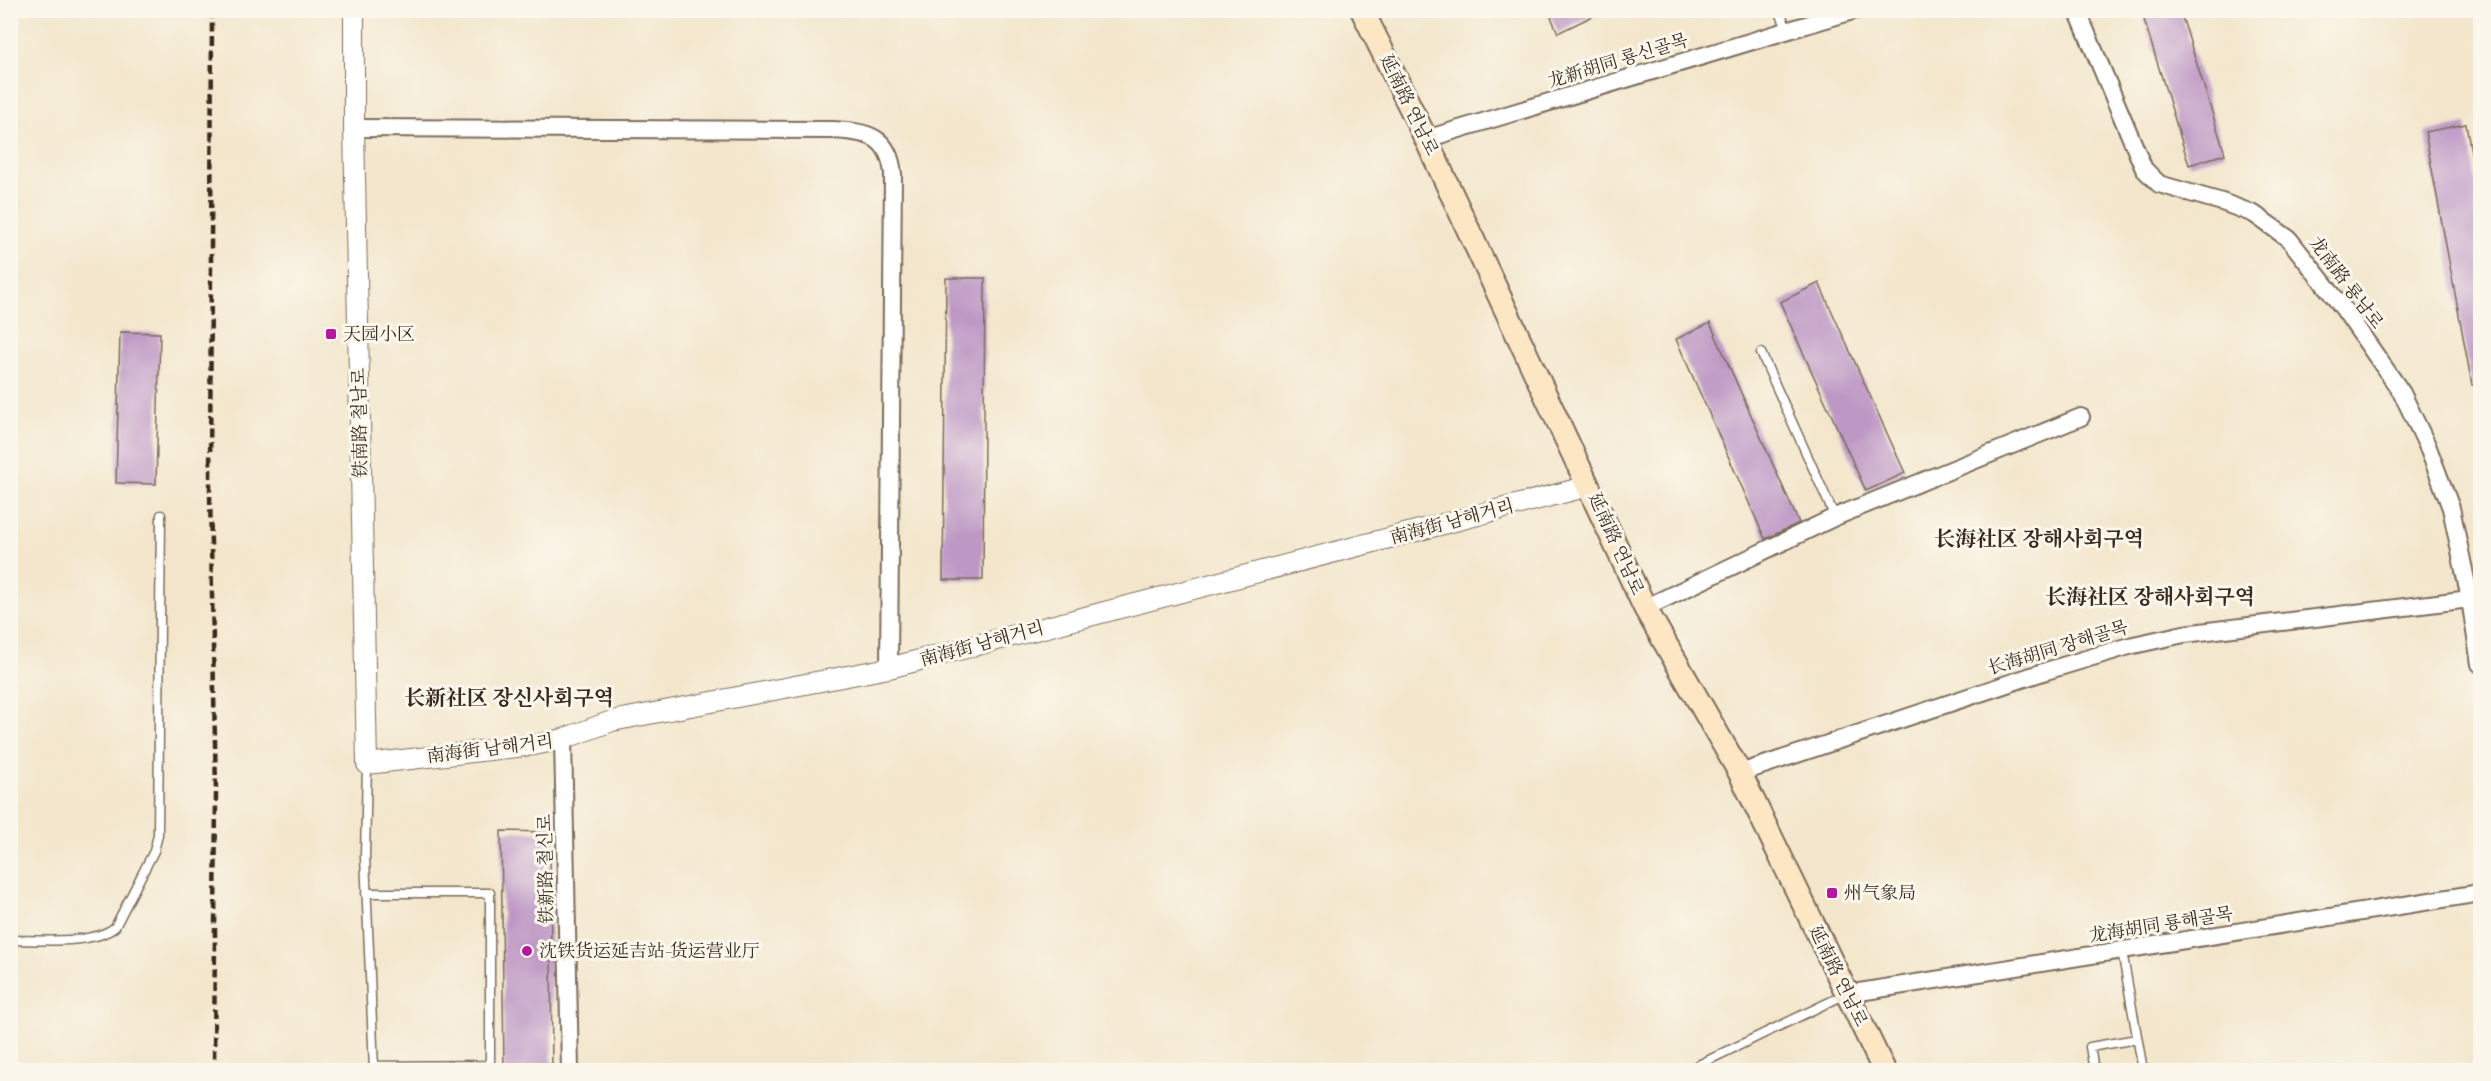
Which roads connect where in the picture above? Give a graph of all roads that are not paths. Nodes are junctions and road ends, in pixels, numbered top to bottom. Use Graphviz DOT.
graph roads {
  1 [pos="354,10"];
  2 [pos="1362,10"];
  3 [pos="1779,10"];
  4 [pos="1856,10"];
  5 [pos="2077,10"];
  6 [pos="1788,31"];
  7 [pos="354,128"];
  8 [pos="1426,139"];
  9 [pos="1761,353"];
  10 [pos="2081,417"];
  11 [pos="1589,486"];
  12 [pos="161,514"];
  13 [pos="1835,517"];
  14 [pos="2470,599"];
  15 [pos="1645,608"];
  16 [pos="2481,664"];
  17 [pos="889,668"];
  18 [pos="562,739"];
  19 [pos="367,764"];
  20 [pos="1740,773"];
  21 [pos="366,893"];
  22 [pos="2481,893"];
  23 [pos="10,940"];
  24 [pos="2122,951"];
  25 [pos="1847,994"];
  26 [pos="2137,1039"];
  27 [pos="374,1068"];
  28 [pos="570,1071"];
  29 [pos="1688,1071"];
  30 [pos="1884,1071"];
  31 [pos="2094,1071"];
  32 [pos="2143,1071"];
  1 -- 7 [label="street, 铁南路 철남로"];
  2 -- 8 [label="main road, 延南路 연남로"];
  3 -- 6 [label="lane"];
  4 -- 6 [label="street, 龙新胡同 룡신골목"];
  5 -- 14 [label="street, 龙南路 룡남로"];
  6 -- 8 [label="street, 龙新胡同 룡신골목"];
  7 -- 17 [label="street"];
  7 -- 19 [label="street, 铁南路 철남로"];
  8 -- 11 [label="main road, 延南路 연남로"];
  9 -- 13 [label="lane"];
  10 -- 13 [label="street"];
  11 -- 15 [label="main road, 延南路 연남로"];
  11 -- 17 [label="street, 南海街 남해거리"];
  12 -- 23 [label="lane"];
  13 -- 15 [label="street"];
  14 -- 16 [label="street, 龙南路 룡남로"];
  14 -- 20 [label="street, 长海胡同 장해골목"];
  15 -- 20 [label="main road, 延南路 연남로"];
  17 -- 18 [label="street, 南海街 남해거리"];
  18 -- 19 [label="street, 南海街 남해거리"];
  18 -- 28 [label="street, 铁新路 철신로"];
  19 -- 21 [label="lane"];
  20 -- 25 [label="main road, 延南路 연남로"];
  21 -- 27 [label="lane"];
  21 -- 27 [label="lane"];
  22 -- 24 [label="street, 龙海胡同 룡해골목"];
  24 -- 25 [label="street, 龙海胡同 룡해골목"];
  24 -- 26 [label="lane"];
  25 -- 29 [label="lane"];
  25 -- 30 [label="main road, 延南路 연남로"];
  26 -- 31 [label="lane"];
  26 -- 32 [label="lane"];
}
